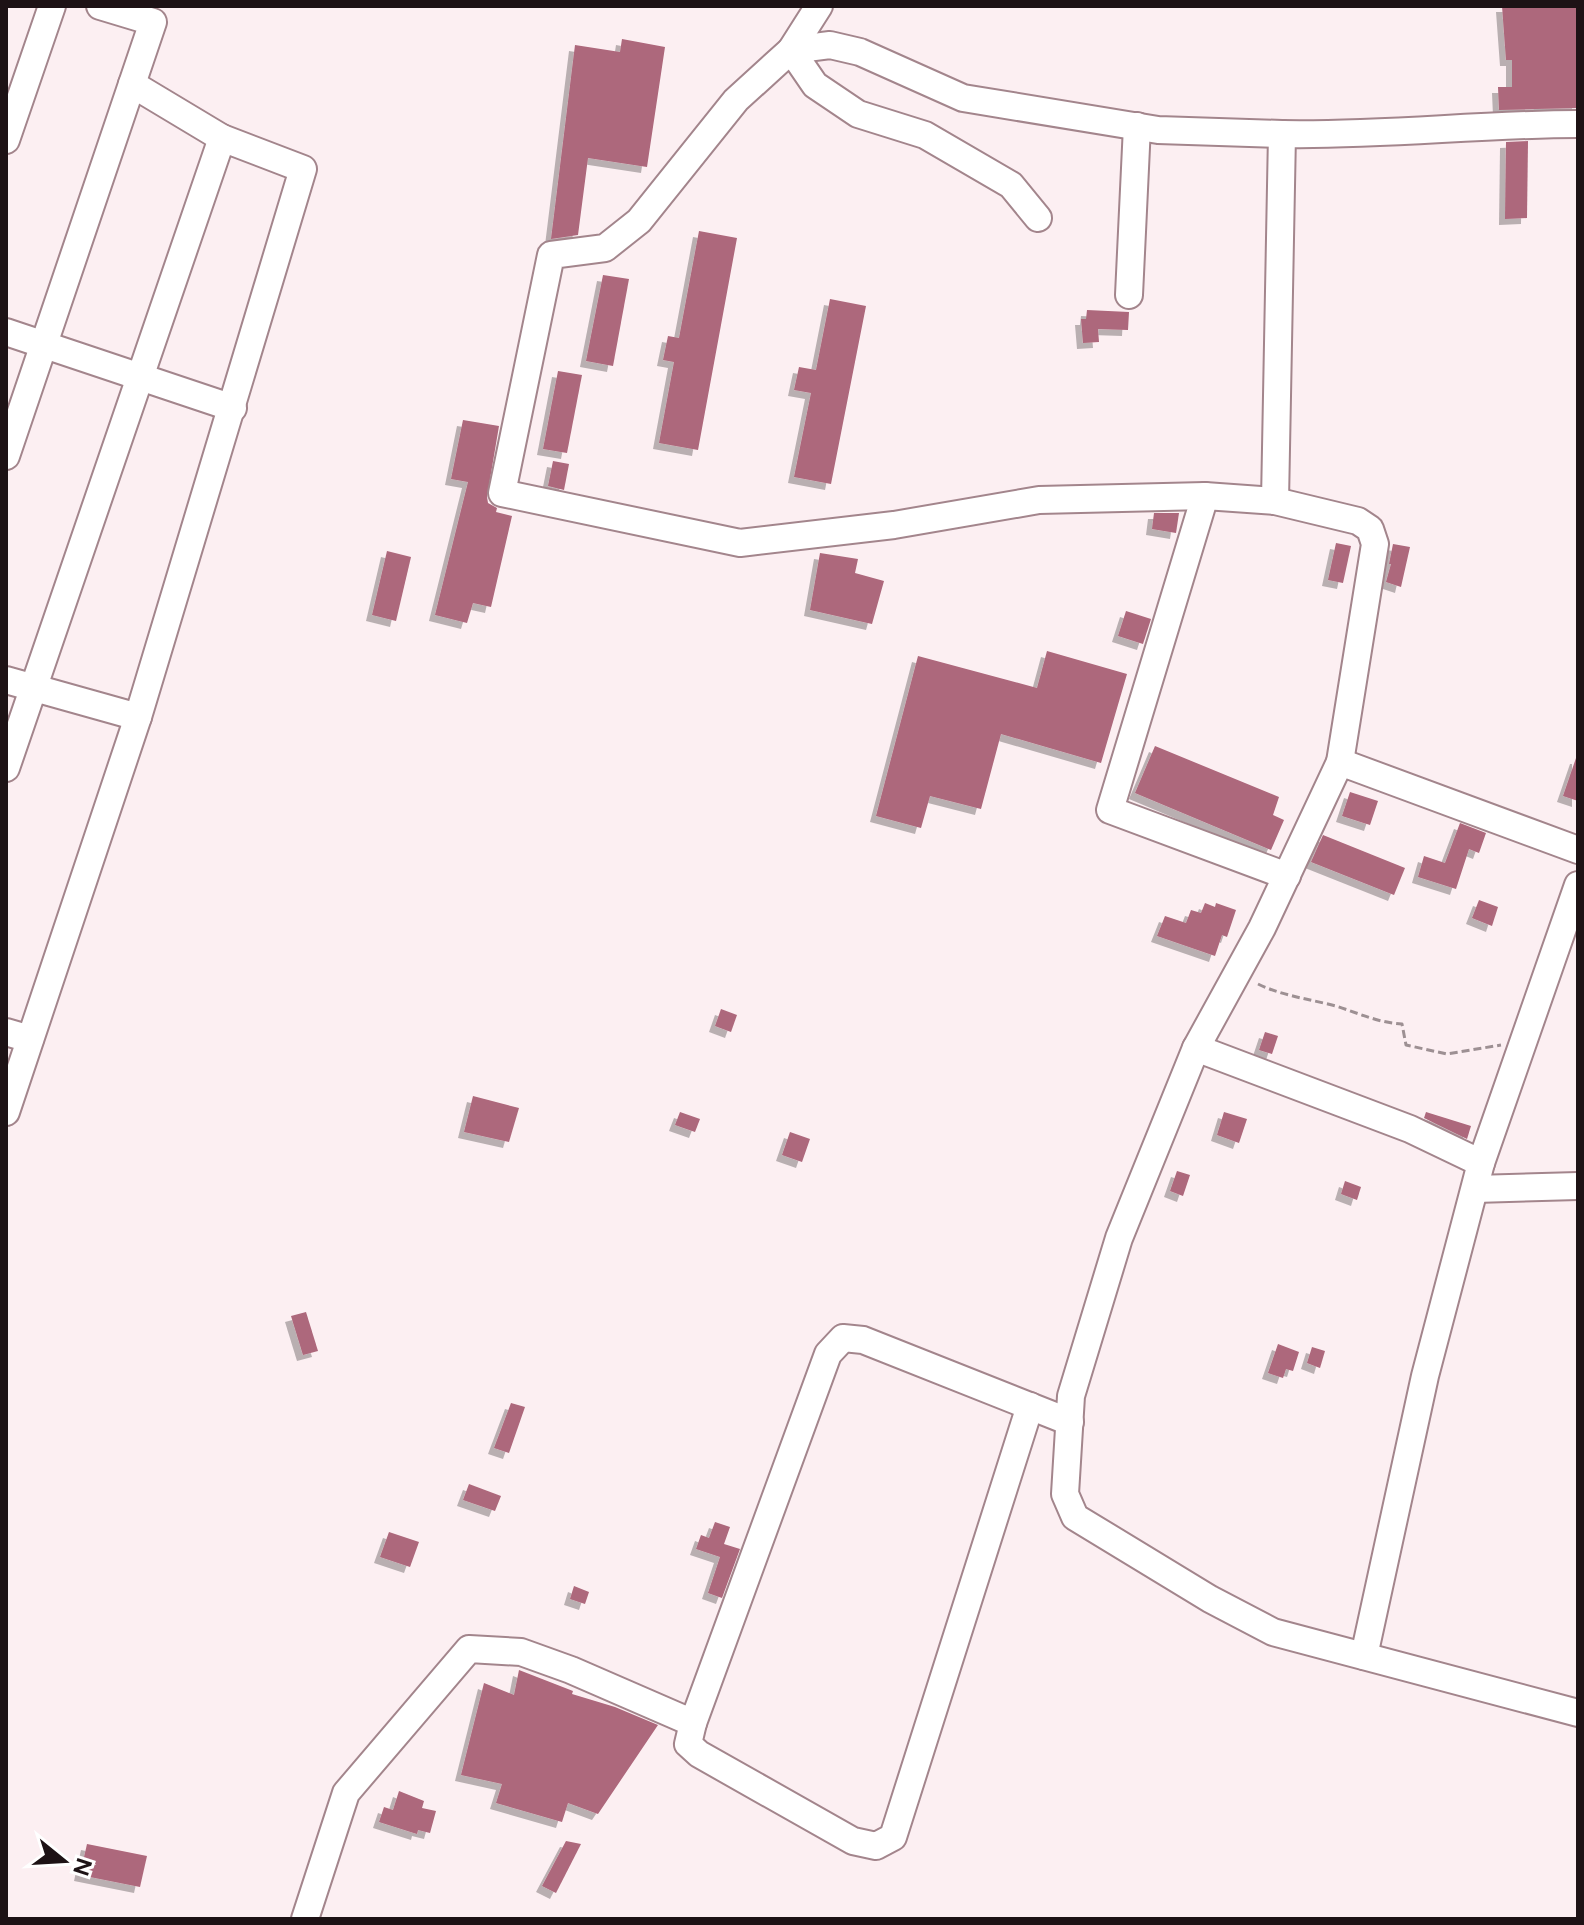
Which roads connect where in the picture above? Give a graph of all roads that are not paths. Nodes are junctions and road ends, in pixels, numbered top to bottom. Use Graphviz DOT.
graph roads {
  1 [pos="52,6"];
  2 [pos="100,6"];
  3 [pos="819,6"];
  4 [pos="791,50"];
  5 [pos="132,84"];
  6 [pos="1578,124"];
  7 [pos="1137,126"];
  8 [pos="1282,134"];
  9 [pos="222,138"];
  10 [pos="6,140"];
  11 [pos="1038,218"];
  12 [pos="1129,295"];
  13 [pos="6,332"];
  14 [pos="43,344"];
  15 [pos="140,377"];
  16 [pos="233,408"];
  17 [pos="6,456"];
  18 [pos="1205,496"];
  19 [pos="1275,501"];
  20 [pos="6,680"];
  21 [pos="32,686"];
  22 [pos="138,717"];
  23 [pos="1340,762"];
  24 [pos="6,768"];
  25 [pos="1578,850"];
  26 [pos="1287,876"];
  27 [pos="1578,885"];
  28 [pos="1570,928"];
  29 [pos="18,1036"];
  30 [pos="1196,1048"];
  31 [pos="6,1112"];
  32 [pos="1481,1163"];
  33 [pos="1578,1186"];
  34 [pos="1475,1189"];
  35 [pos="1030,1406"];
  36 [pos="1070,1422"];
  37 [pos="1364,1656"];
  38 [pos="1578,1713"];
  39 [pos="693,1723"];
  40 [pos="305,1919"];
  1 -- 10 [label="street"];
  2 -- 5 [label="street"];
  3 -- 4 [label="street"];
  4 -- 7 [label="street"];
  4 -- 11 [label="street"];
  4 -- 18 [label="street"];
  5 -- 9 [label="street"];
  5 -- 14 [label="street"];
  6 -- 8 [label="street"];
  7 -- 8 [label="street"];
  7 -- 12 [label="street"];
  8 -- 19 [label="street"];
  9 -- 15 [label="street"];
  9 -- 16 [label="street"];
  13 -- 14 [label="street"];
  14 -- 15 [label="street"];
  14 -- 17 [label="street"];
  15 -- 16 [label="street"];
  15 -- 21 [label="street"];
  16 -- 22 [label="street"];
  18 -- 19 [label="street"];
  18 -- 26 [label="street"];
  19 -- 23 [label="street"];
  20 -- 21 [label="street"];
  21 -- 22 [label="street"];
  21 -- 24 [label="street"];
  22 -- 29 [label="street"];
  23 -- 25 [label="street"];
  23 -- 26 [label="street"];
  26 -- 30 [label="street"];
  27 -- 28 [label="street"];
  28 -- 32 [label="street"];
  29 -- 31 [label="street"];
  30 -- 32 [label="street"];
  30 -- 36 [label="street"];
  32 -- 34 [label="street"];
  33 -- 34 [label="street"];
  34 -- 37 [label="street"];
  35 -- 36 [label="street"];
  35 -- 39 [label="street"];
  35 -- 39 [label="street"];
  36 -- 37 [label="street"];
  37 -- 38 [label="street"];
  39 -- 40 [label="street"];
}
